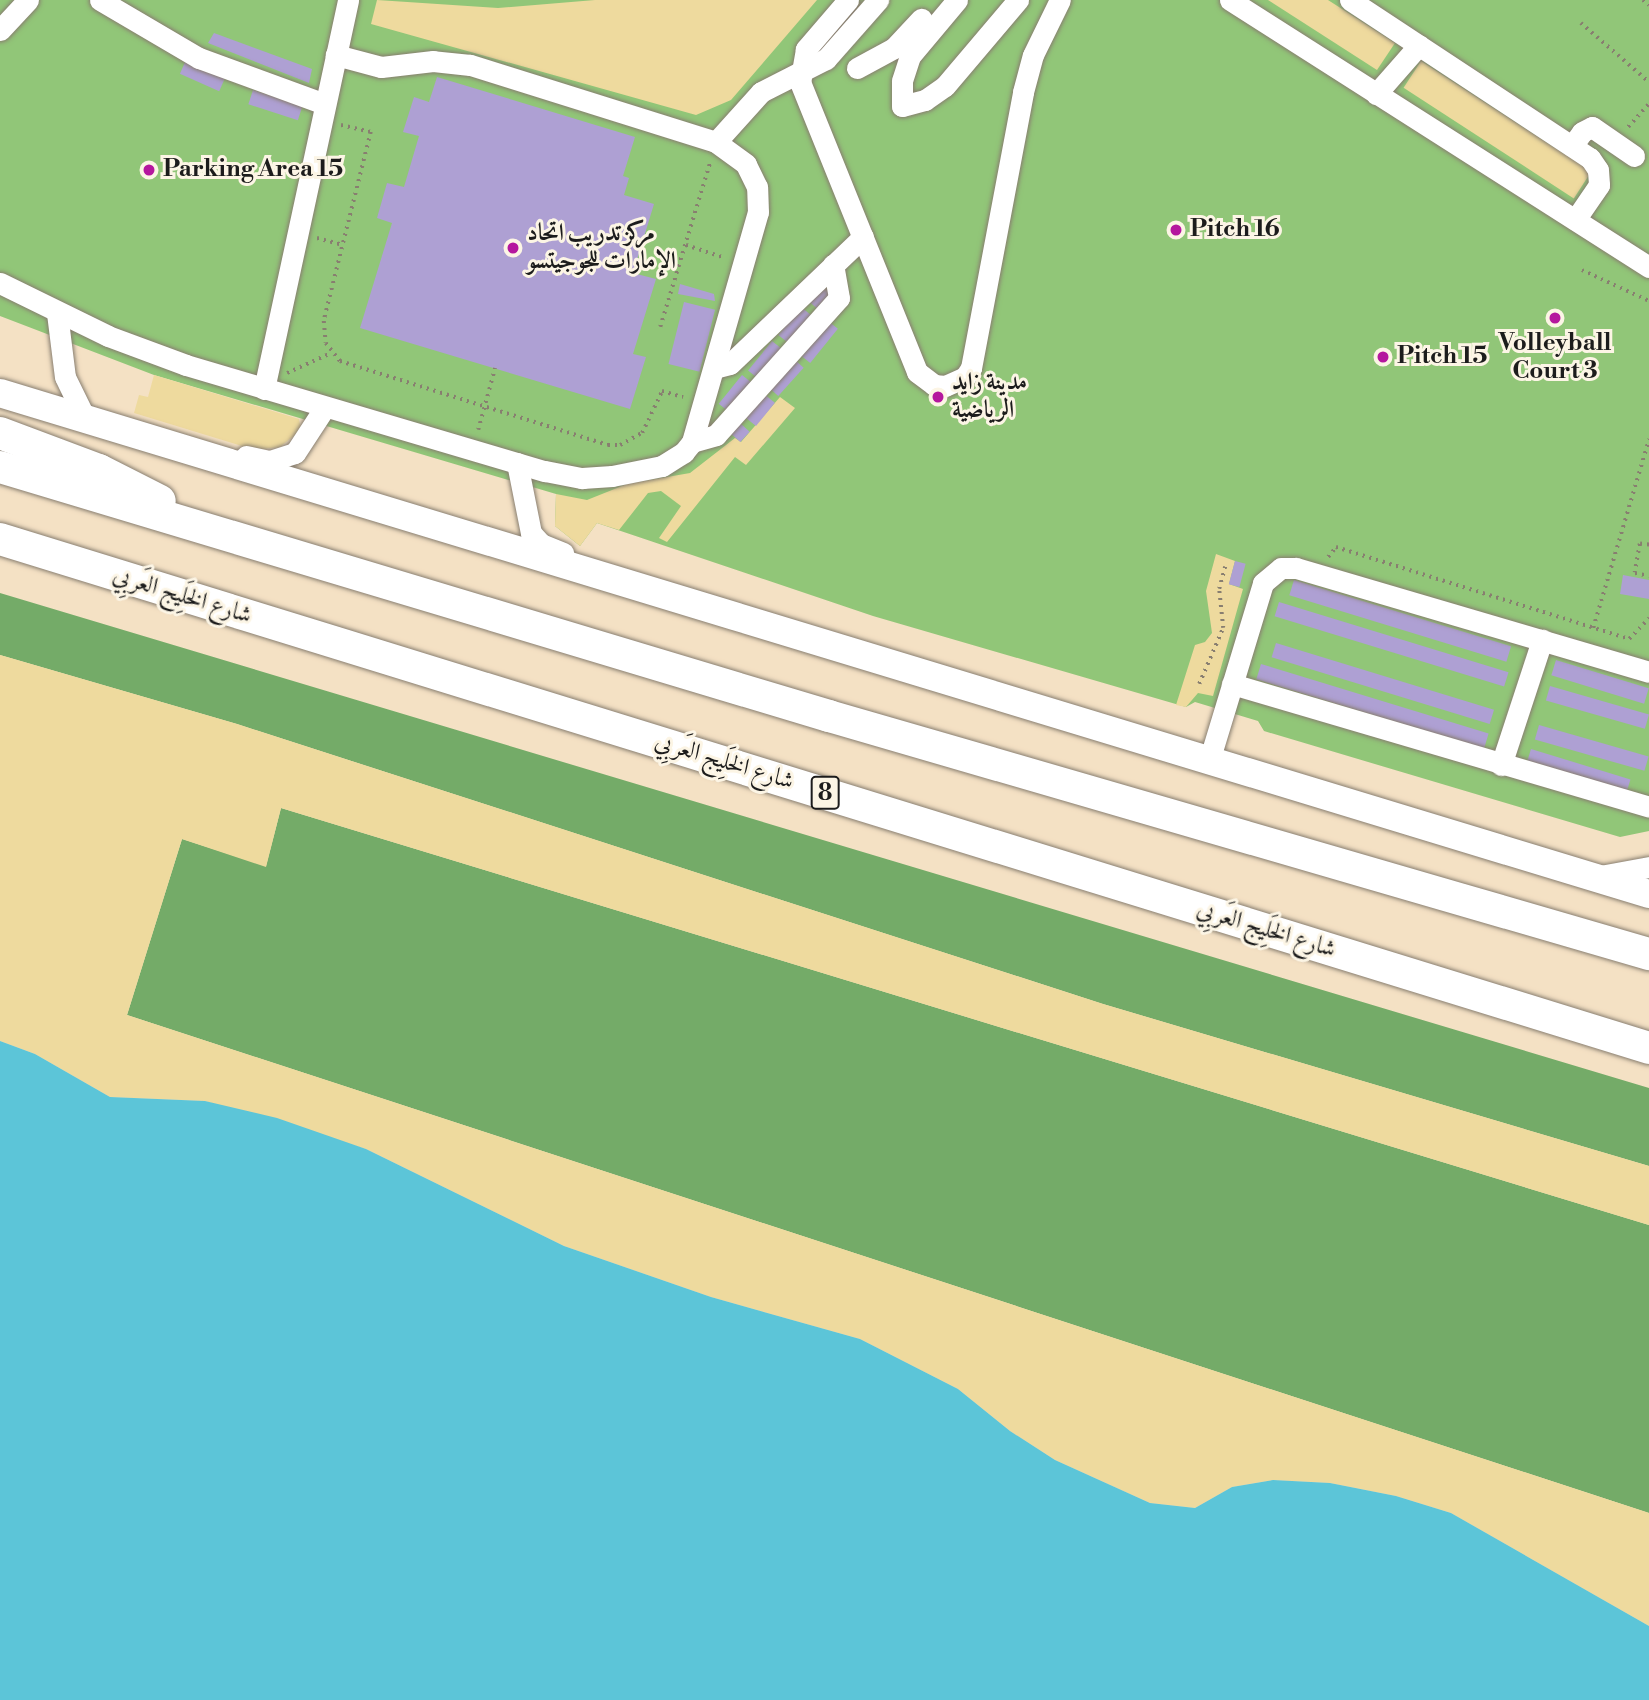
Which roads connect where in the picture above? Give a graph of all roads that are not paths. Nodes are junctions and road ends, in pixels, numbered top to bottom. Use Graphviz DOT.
graph roads {
  1 [pos="28,0"];
  2 [pos="100,0"];
  3 [pos="348,0"];
  4 [pos="848,0"];
  5 [pos="878,0"];
  6 [pos="938,0"];
  7 [pos="957,0"];
  8 [pos="1018,0"];
  9 [pos="1060,0"];
  10 [pos="1230,0"];
  11 [pos="1350,0"];
  12 [pos="0,30"];
  13 [pos="1419,45"];
  14 [pos="336,55"];
  15 [pos="857,68"];
  16 [pos="799,74"];
  17 [pos="1376,94"];
  18 [pos="324,112"];
  19 [pos="716,142"];
  20 [pos="1572,146"];
  21 [pos="1633,156"];
  22 [pos="1575,220"];
  23 [pos="863,237"];
  24 [pos="833,265"];
  25 [pos="1649,267"];
  26 [pos="0,283"];
  27 [pos="57,313"];
  28 [pos="714,368"];
  29 [pos="266,381"];
  30 [pos="0,394"];
  31 [pos="325,407"];
  32 [pos="86,420"];
  33 [pos="0,433"];
  34 [pos="692,442"];
  35 [pos="179,448"];
  36 [pos="517,463"];
  37 [pos="0,467"];
  38 [pos="202,528"];
  39 [pos="0,539"];
  40 [pos="635,587"];
  41 [pos="1542,640"];
  42 [pos="1649,672"];
  43 [pos="1232,684"];
  44 [pos="1209,761"];
  45 [pos="1501,765"];
  46 [pos="1649,807"];
  47 [pos="1649,867"];
  48 [pos="1591,876"];
  49 [pos="1649,894"];
  50 [pos="1649,954"];
  51 [pos="1649,1048"];
  1 -- 12 [label="street"];
  2 -- 18 [label="street"];
  3 -- 14 [label="street"];
  4 -- 16 [label="street"];
  5 -- 16 [label="street"];
  6 -- 15 [label="street"];
  7 -- 8 [label="street"];
  9 -- 23 [label="street"];
  10 -- 17 [label="street"];
  11 -- 13 [label="street"];
  13 -- 17 [label="street"];
  13 -- 20 [label="street"];
  14 -- 18 [label="street"];
  14 -- 19 [label="street"];
  16 -- 19 [label="street"];
  16 -- 23 [label="street"];
  17 -- 22 [label="street"];
  18 -- 29 [label="street"];
  19 -- 28 [label="street"];
  20 -- 21 [label="street"];
  20 -- 22 [label="street"];
  22 -- 25 [label="street"];
  23 -- 24 [label="street"];
  24 -- 28 [label="street"];
  24 -- 34 [label="street"];
  26 -- 27 [label="street"];
  27 -- 29 [label="street"];
  27 -- 32 [label="street"];
  28 -- 34 [label="street"];
  29 -- 31 [label="street"];
  30 -- 32 [label="main road"];
  31 -- 35 [label="street"];
  31 -- 36 [label="street"];
  32 -- 35 [label="main road"];
  33 -- 38 [label="highway"];
  34 -- 36 [label="street"];
  35 -- 40 [label="main road"];
  36 -- 40 [label="street"];
  37 -- 38 [label="highway"];
  38 -- 50 [label="highway"];
  39 -- 51 [label="highway, شارع الخَلِيج العَربِي / 8"];
  40 -- 44 [label="main road"];
  41 -- 42 [label="street"];
  41 -- 43 [label="street"];
  41 -- 45 [label="street"];
  43 -- 44 [label="street"];
  43 -- 45 [label="street"];
  44 -- 48 [label="main road"];
  45 -- 46 [label="street"];
  47 -- 48 [label="street"];
  48 -- 49 [label="main road"];
}
